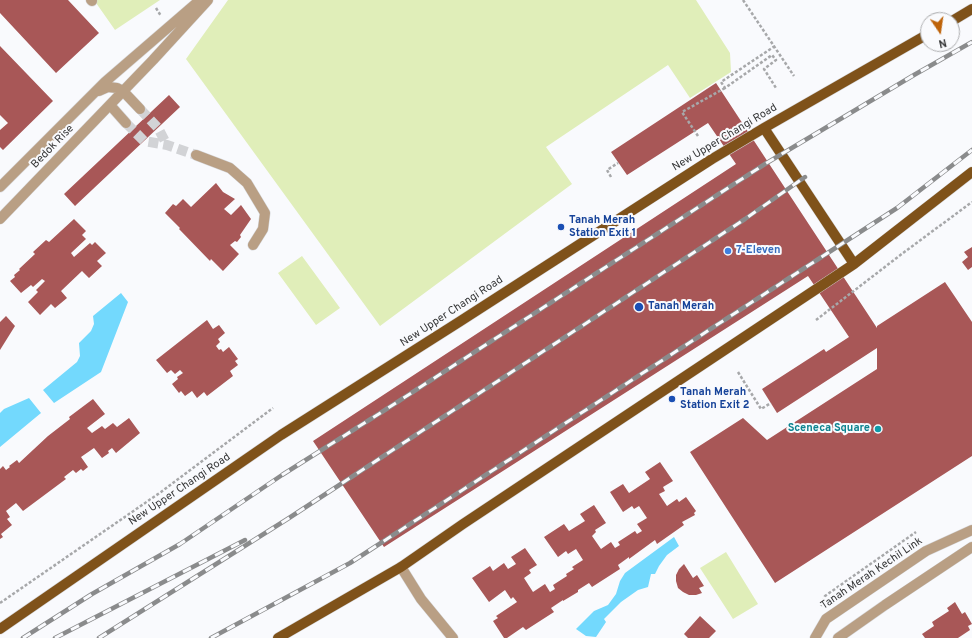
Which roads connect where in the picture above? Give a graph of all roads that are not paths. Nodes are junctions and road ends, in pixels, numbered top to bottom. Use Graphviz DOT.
graph roads {
  1 [pos="200,0"];
  2 [pos="208,0"];
  3 [pos="972,9"];
  4 [pos="960,16"];
  5 [pos="920,39"];
  6 [pos="123,91"];
  7 [pos="96,92"];
  8 [pos="110,105"];
  9 [pos="140,109"];
  10 [pos="126,123"];
  11 [pos="764,128"];
  12 [pos="196,155"];
  13 [pos="972,172"];
  14 [pos="0,187"];
  15 [pos="0,219"];
  16 [pos="253,245"];
  17 [pos="854,264"];
  18 [pos="972,530"];
  19 [pos="972,547"];
  20 [pos="401,567"];
  21 [pos="0,629"];
  22 [pos="278,638"];
  23 [pos="453,638"];
  24 [pos="816,638"];
  25 [pos="838,638"];
  1 -- 7 [label="street, Bedok Rise"];
  2 -- 6 [label="street, Bedok Rise"];
  3 -- 4 [label="main road"];
  5 -- 11 [label="main road, New Upper Changi Road"];
  6 -- 7 [label="street"];
  6 -- 8 [label="street, Bedok Rise"];
  6 -- 9 [label="street"];
  7 -- 14 [label="street, Bedok Rise"];
  8 -- 10 [label="street"];
  8 -- 15 [label="street, Bedok Rise"];
  11 -- 17 [label="main road"];
  11 -- 21 [label="main road, New Upper Changi Road"];
  12 -- 16 [label="street"];
  13 -- 17 [label="main road"];
  17 -- 20 [label="main road"];
  18 -- 24 [label="street, Tanah Merah Kechil Link"];
  19 -- 25 [label="street"];
  20 -- 22 [label="main road"];
  20 -- 23 [label="street"];
}
